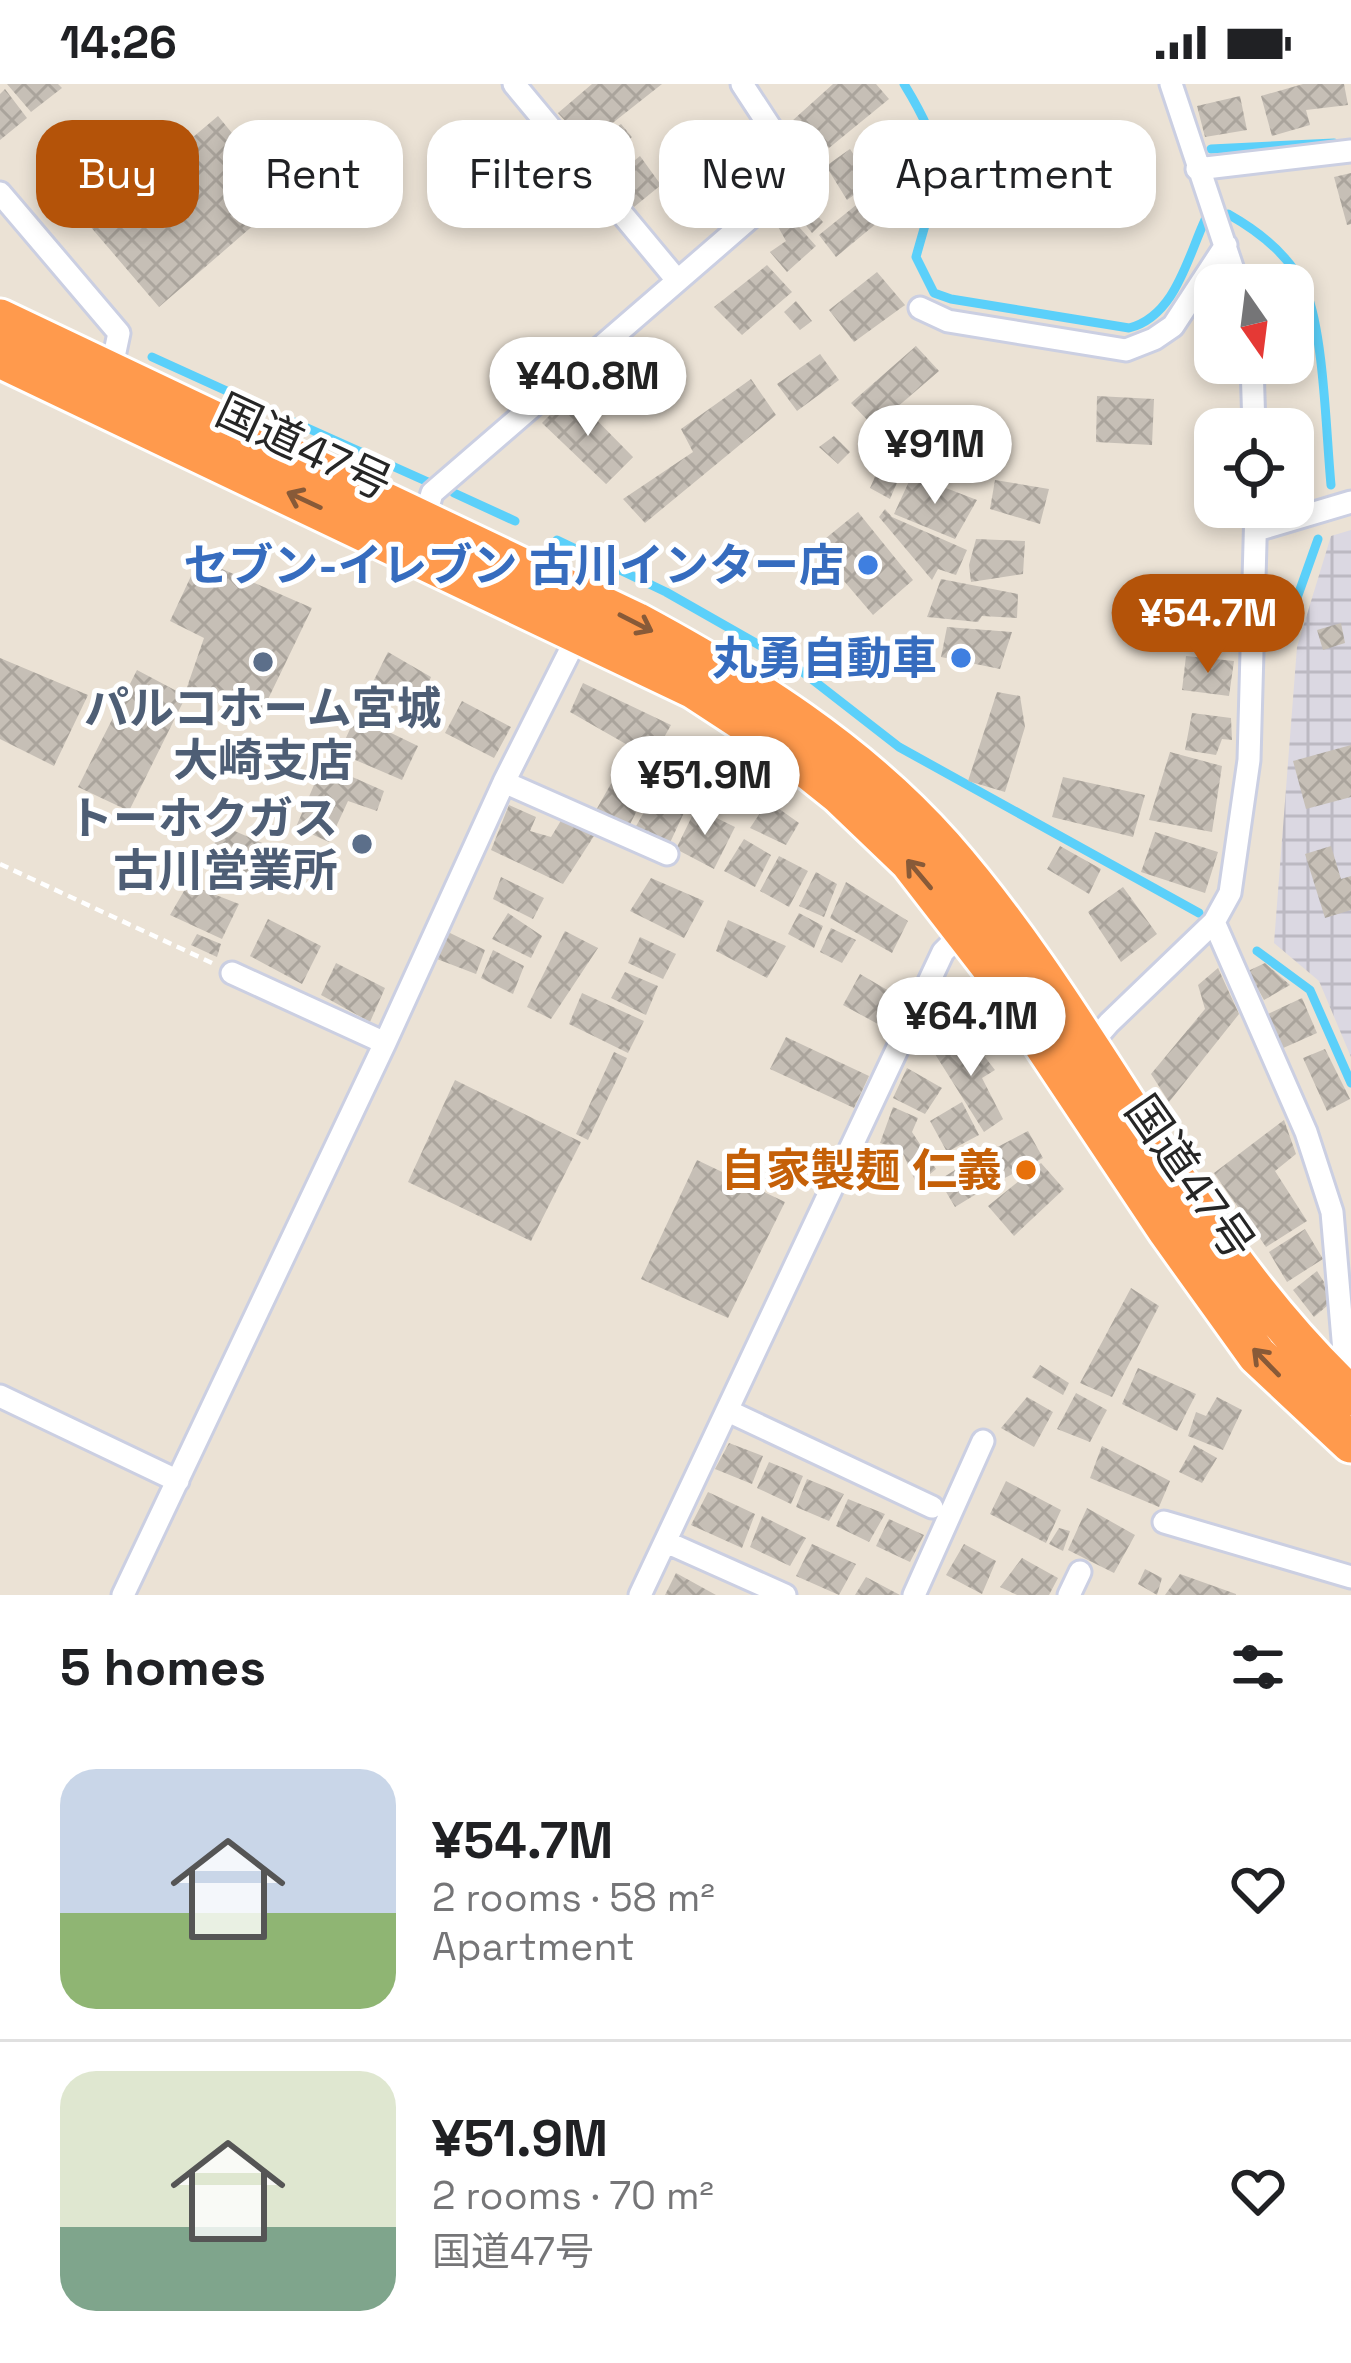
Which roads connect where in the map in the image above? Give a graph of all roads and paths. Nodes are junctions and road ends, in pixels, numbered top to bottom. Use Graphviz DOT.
graph roads {
  1 [pos="514,84"];
  2 [pos="742,84"];
  3 [pos="1171,84"];
  4 [pos="1351,151"];
  5 [pos="1198,169"];
  6 [pos="0,193"];
  7 [pos="1219,226"];
  8 [pos="1231,264"];
  9 [pos="677,280"];
  10 [pos="920,308"];
  11 [pos="0,319"];
  12 [pos="0,358"];
  13 [pos="111,371"];
  14 [pos="1351,502"];
  15 [pos="1314,508"];
  16 [pos="425,518"];
  17 [pos="1257,528"];
  18 [pos="580,631"];
  19 [pos="504,782"];
  20 [pos="667,854"];
  21 [pos="0,864"];
  22 [pos="1214,922"];
  23 [pos="965,929"];
  24 [pos="232,973"];
  25 [pos="385,1043"];
  26 [pos="1074,1058"];
  27 [pos="1349,1394"];
  28 [pos="0,1396"];
  29 [pos="728,1411"];
  30 [pos="983,1441"];
  31 [pos="1351,1443"];
  32 [pos="178,1480"];
  33 [pos="932,1508"];
  34 [pos="1164,1522"];
  35 [pos="666,1542"];
  36 [pos="1080,1572"];
  37 [pos="1351,1577"];
  38 [pos="123,1595"];
  39 [pos="640,1595"];
  40 [pos="784,1595"];
  41 [pos="914,1595"];
  42 [pos="1069,1595"];
  1 -- 9 [label="street"];
  2 -- 9 [label="street"];
  3 -- 5 [label="street"];
  4 -- 5 [label="street"];
  5 -- 7 [label="street"];
  6 -- 13 [label="street"];
  7 -- 8 [label="street"];
  7 -- 10 [label="street"];
  9 -- 16 [label="street"];
  11 -- 13 [label="highway, 国道47号"];
  18 -- 12 [label="highway, 国道47号, one-way"];
  13 -- 16 [label="highway, 国道47号"];
  14 -- 15 [label="street"];
  16 -- 26 [label="highway, 国道47号, one-way"];
  17 -- 22 [label="street"];
  18 -- 19 [label="street"];
  23 -- 18 [label="highway, 国道47号, one-way"];
  19 -- 20 [label="street"];
  19 -- 25 [label="street"];
  21 -- 24 [label="path"];
  22 -- 26 [label="street"];
  22 -- 27 [label="street"];
  23 -- 26 [label="highway, 国道47号"];
  23 -- 29 [label="street"];
  24 -- 25 [label="street"];
  25 -- 32 [label="street"];
  26 -- 27 [label="highway, 国道47号"];
  31 -- 26 [label="highway, 国道47号, one-way"];
  28 -- 32 [label="street"];
  29 -- 33 [label="street"];
  29 -- 35 [label="street"];
  30 -- 41 [label="street"];
  32 -- 38 [label="street"];
  34 -- 37 [label="street"];
  35 -- 39 [label="street"];
  35 -- 40 [label="street"];
  36 -- 42 [label="street"];
}
